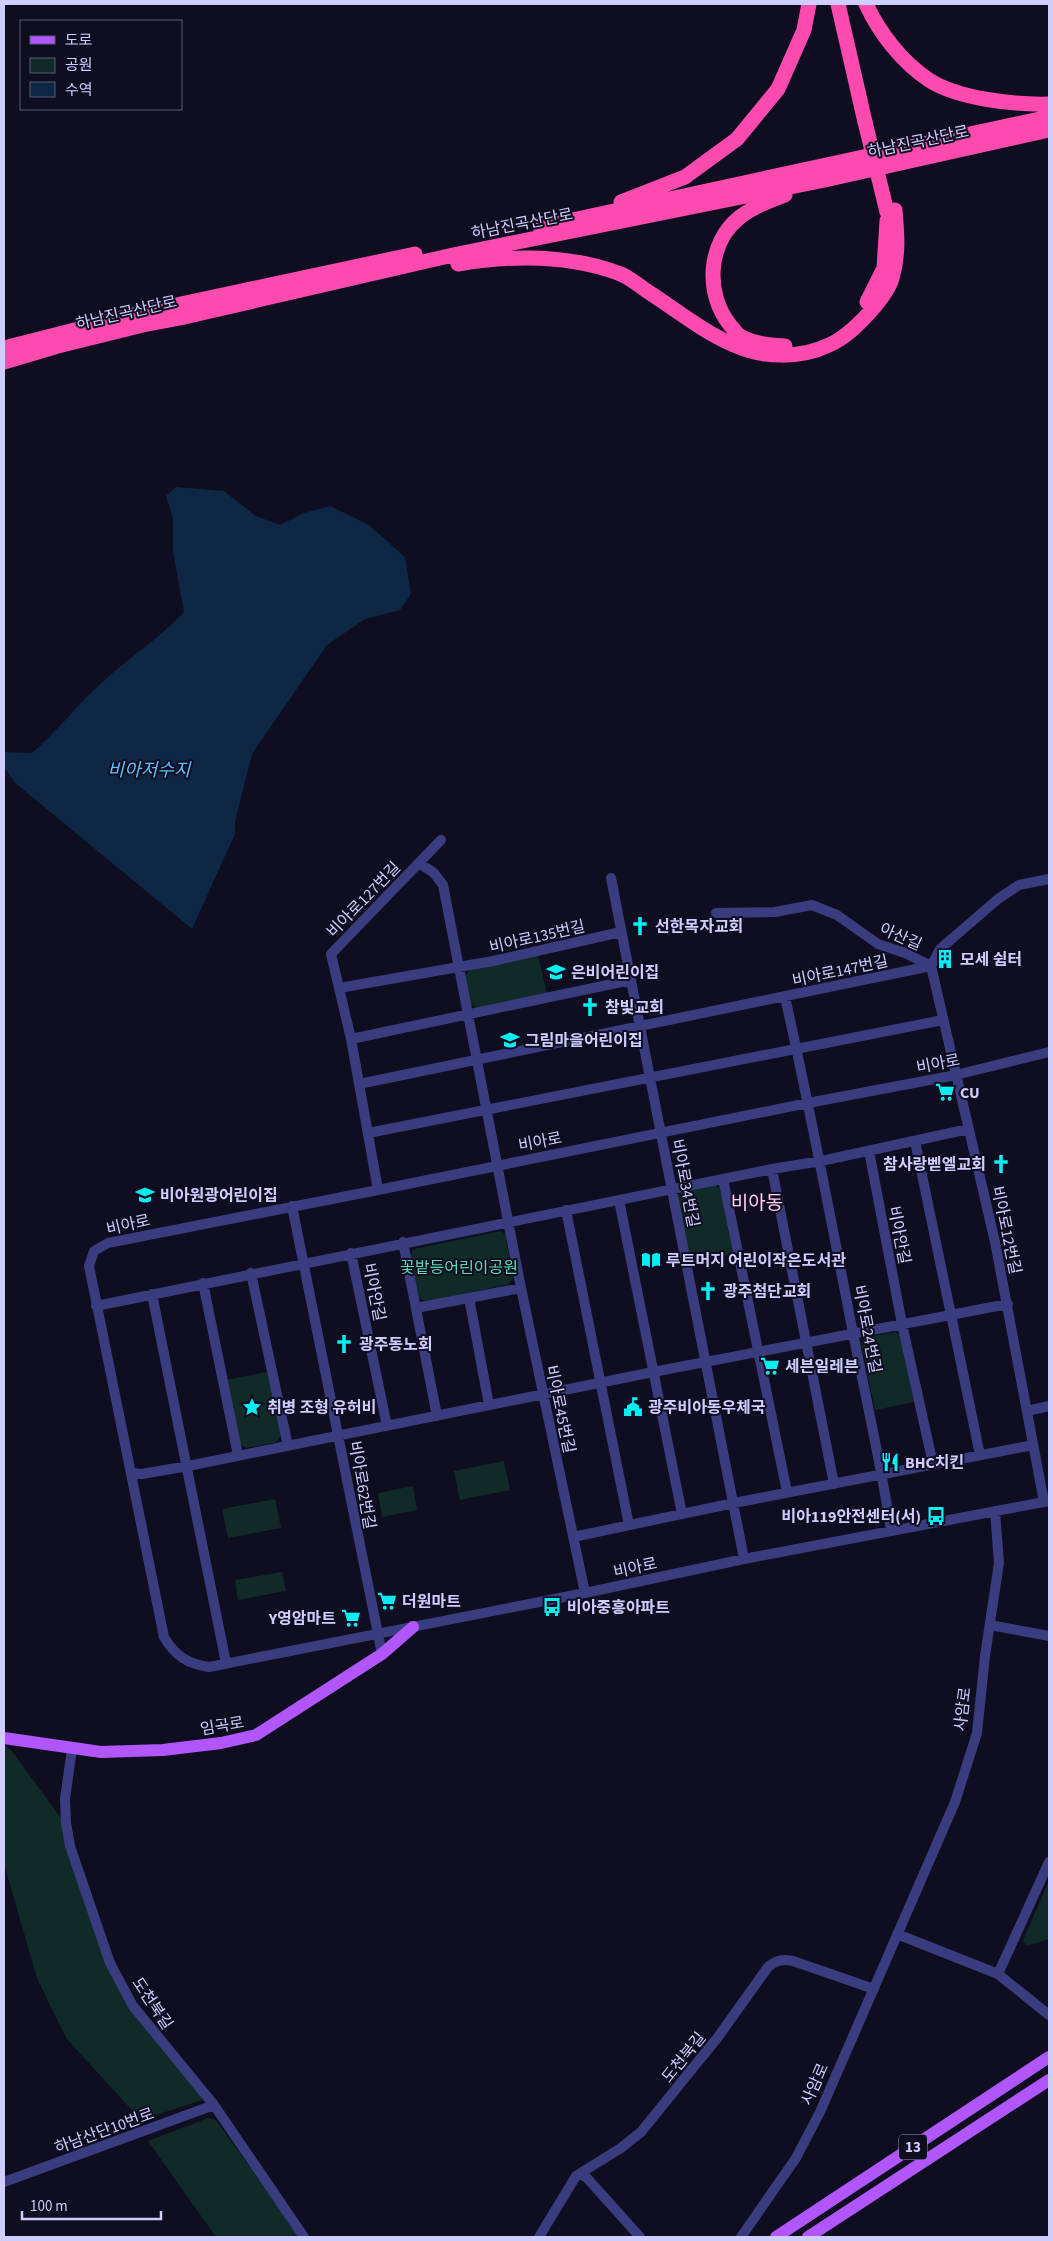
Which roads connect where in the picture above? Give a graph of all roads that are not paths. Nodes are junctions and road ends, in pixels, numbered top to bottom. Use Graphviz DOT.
graph roads {
  1 [pos="809,4"];
  2 [pos="838,4"];
  3 [pos="846,4"];
  4 [pos="866,4"];
  5 [pos="1049,104"];
  6 [pos="1049,117"];
  7 [pos="869,121"];
  8 [pos="1049,130"];
  9 [pos="825,180"];
  10 [pos="891,211"];
  11 [pos="580,218"];
  12 [pos="363,277"];
  13 [pos="4,348"];
  14 [pos="4,362"];
  15 [pos="441,840"];
  16 [pos="420,863"];
  17 [pos="611,878"];
  18 [pos="1049,879"];
  19 [pos="716,913"];
  20 [pos="622,932"];
  21 [pos="931,966"];
  22 [pos="458,967"];
  23 [pos="631,980"];
  24 [pos="339,988"];
  25 [pos="785,997"];
  26 [pos="468,1014"];
  27 [pos="943,1020"];
  28 [pos="641,1028"];
  29 [pos="351,1039"];
  30 [pos="797,1048"];
  31 [pos="1049,1052"];
  32 [pos="478,1061"];
  33 [pos="956,1075"];
  34 [pos="651,1076"];
  35 [pos="359,1084"];
  36 [pos="808,1103"];
  37 [pos="487,1108"];
  38 [pos="969,1129"];
  39 [pos="368,1133"];
  40 [pos="661,1133"];
  41 [pos="915,1141"];
  42 [pos="869,1151"];
  43 [pos="821,1161"];
  44 [pos="498,1165"];
  45 [pos="772,1168"];
  46 [pos="723,1179"];
  47 [pos="672,1189"];
  48 [pos="378,1190"];
  49 [pos="619,1200"];
  50 [pos="292,1206"];
  51 [pos="566,1210"];
  52 [pos="510,1221"];
  53 [pos="403,1242"];
  54 [pos="352,1253"];
  55 [pos="303,1262"];
  56 [pos="251,1273"];
  57 [pos="203,1283"];
  58 [pos="521,1288"];
  59 [pos="152,1294"];
  60 [pos="469,1298"];
  61 [pos="1008,1304"];
  62 [pos="96,1306"];
  63 [pos="416,1308"];
  64 [pos="950,1314"];
  65 [pos="902,1324"];
  66 [pos="853,1333"];
  67 [pos="806,1342"];
  68 [pos="757,1351"];
  69 [pos="707,1362"];
  70 [pos="653,1372"];
  71 [pos="601,1382"];
  72 [pos="542,1395"];
  73 [pos="489,1406"];
  74 [pos="1049,1406"];
  75 [pos="1026,1411"];
  76 [pos="437,1416"];
  77 [pos="386,1426"];
  78 [pos="340,1436"];
  79 [pos="1033,1444"];
  80 [pos="288,1446"];
  81 [pos="980,1454"];
  82 [pos="238,1456"];
  83 [pos="933,1464"];
  84 [pos="188,1466"];
  85 [pos="131,1473"];
  86 [pos="882,1473"];
  87 [pos="834,1484"];
  88 [pos="787,1492"];
  89 [pos="1047,1501"];
  90 [pos="734,1503"];
  91 [pos="995,1510"];
  92 [pos="682,1514"];
  93 [pos="629,1525"];
  94 [pos="891,1530"];
  95 [pos="573,1537"];
  96 [pos="744,1559"];
  97 [pos="585,1593"];
  98 [pos="990,1625"];
  99 [pos="413,1627"];
  100 [pos="378,1634"];
  101 [pos="1049,1636"];
  102 [pos="382,1654"];
  103 [pos="226,1663"];
  104 [pos="4,1738"];
  105 [pos="72,1749"];
  106 [pos="1049,1862"];
  107 [pos="897,1934"];
  108 [pos="998,1974"];
  109 [pos="874,1989"];
  110 [pos="1049,2015"];
  111 [pos="1049,2057"];
  112 [pos="1049,2080"];
  113 [pos="214,2105"];
  114 [pos="581,2174"];
  115 [pos="4,2182"];
  116 [pos="304,2237"];
  117 [pos="539,2237"];
  118 [pos="640,2237"];
  119 [pos="741,2237"];
  120 [pos="776,2237"];
  121 [pos="808,2237"];
  1 -- 11 [label="highway"];
  2 -- 7 [label="highway"];
  3 -- 7 [label="highway"];
  4 -- 5 [label="highway"];
  6 -- 11 [label="highway, 하남진곡산단로"];
  7 -- 10 [label="highway, bridge"];
  8 -- 9 [label="highway, 하남진곡산단로"];
  9 -- 10 [label="highway"];
  9 -- 12 [label="highway, 하남진곡산단로"];
  10 -- 12 [label="highway"];
  11 -- 13 [label="highway, 하남진곡산단로"];
  12 -- 14 [label="highway, 하남진곡산단로"];
  15 -- 16 [label="street, 비아로127번길"];
  16 -- 22 [label="street"];
  16 -- 24 [label="street, 비아로127번길"];
  17 -- 20 [label="street"];
  18 -- 21 [label="street, 아산길"];
  19 -- 21 [label="street, 아산길"];
  20 -- 22 [label="street, 비아로135번길"];
  20 -- 23 [label="street"];
  21 -- 25 [label="street, 비아로147번길"];
  21 -- 27 [label="street, 비아로12번길"];
  22 -- 24 [label="street"];
  22 -- 26 [label="street"];
  23 -- 26 [label="street"];
  23 -- 28 [label="street"];
  24 -- 29 [label="street, 비아로127번길"];
  25 -- 28 [label="street, 비아로147번길"];
  25 -- 30 [label="street, 비아로147번길"];
  26 -- 29 [label="street"];
  26 -- 32 [label="street"];
  27 -- 30 [label="street"];
  27 -- 33 [label="street, 비아로12번길"];
  28 -- 32 [label="street"];
  28 -- 34 [label="street"];
  29 -- 35 [label="street, 비아로127번길"];
  30 -- 34 [label="street"];
  30 -- 36 [label="street, 비아로147번길"];
  31 -- 33 [label="street, 비아로"];
  32 -- 35 [label="street"];
  32 -- 37 [label="street"];
  33 -- 36 [label="street, 비아로"];
  33 -- 38 [label="street, 비아로12번길"];
  34 -- 37 [label="street"];
  34 -- 40 [label="street"];
  35 -- 39 [label="street, 비아로127번길"];
  36 -- 40 [label="street, 비아로"];
  36 -- 43 [label="street, 비아로24번길"];
  37 -- 39 [label="street"];
  37 -- 44 [label="street"];
  38 -- 41 [label="street"];
  38 -- 61 [label="street, 비아로12번길"];
  39 -- 48 [label="street, 비아로127번길"];
  40 -- 44 [label="street, 비아로"];
  40 -- 47 [label="street, 비아로34번길"];
  41 -- 42 [label="street"];
  41 -- 64 [label="street, 비아안길"];
  42 -- 43 [label="street"];
  42 -- 65 [label="street, 비아안길"];
  43 -- 45 [label="street"];
  43 -- 66 [label="street, 비아로24번길"];
  44 -- 48 [label="street, 비아로"];
  44 -- 52 [label="street, 비아로45번길"];
  45 -- 46 [label="street"];
  45 -- 67 [label="street"];
  46 -- 47 [label="street"];
  46 -- 68 [label="street"];
  47 -- 49 [label="street"];
  47 -- 69 [label="street, 비아로34번길"];
  48 -- 50 [label="street, 비아로"];
  49 -- 51 [label="street"];
  49 -- 70 [label="street"];
  50 -- 55 [label="street, 비아로62번길"];
  50 -- 62 [label="street, 비아로"];
  51 -- 52 [label="street"];
  51 -- 71 [label="street"];
  52 -- 53 [label="street"];
  52 -- 58 [label="street, 비아로45번길"];
  53 -- 54 [label="street"];
  53 -- 63 [label="street"];
  54 -- 55 [label="street"];
  54 -- 77 [label="street, 비아안길"];
  55 -- 56 [label="street"];
  55 -- 78 [label="street, 비아로62번길"];
  56 -- 57 [label="street"];
  56 -- 80 [label="street"];
  57 -- 59 [label="street"];
  57 -- 82 [label="street"];
  58 -- 60 [label="street"];
  58 -- 72 [label="street, 비아로45번길"];
  59 -- 62 [label="street"];
  59 -- 84 [label="street"];
  60 -- 63 [label="street"];
  60 -- 73 [label="street"];
  61 -- 64 [label="street"];
  61 -- 75 [label="street, 비아로12번길"];
  62 -- 85 [label="street, 비아로"];
  63 -- 76 [label="street"];
  64 -- 65 [label="street"];
  64 -- 81 [label="street, 비아안길"];
  65 -- 66 [label="street"];
  65 -- 83 [label="street, 비아안길"];
  66 -- 67 [label="street"];
  66 -- 86 [label="street, 비아로24번길"];
  67 -- 68 [label="street"];
  67 -- 87 [label="street"];
  68 -- 69 [label="street"];
  68 -- 88 [label="street"];
  69 -- 70 [label="street"];
  69 -- 90 [label="street, 비아로34번길"];
  70 -- 71 [label="street"];
  70 -- 92 [label="street"];
  71 -- 72 [label="street"];
  71 -- 93 [label="street"];
  72 -- 73 [label="street"];
  72 -- 95 [label="street, 비아로45번길"];
  73 -- 76 [label="street"];
  74 -- 75 [label="street"];
  75 -- 79 [label="street, 비아로12번길"];
  76 -- 77 [label="street"];
  77 -- 78 [label="street"];
  78 -- 80 [label="street"];
  78 -- 100 [label="street, 비아로62번길"];
  79 -- 81 [label="street"];
  79 -- 89 [label="street, 비아로12번길"];
  80 -- 82 [label="street"];
  81 -- 83 [label="street"];
  82 -- 84 [label="street"];
  83 -- 86 [label="street"];
  84 -- 85 [label="street"];
  84 -- 103 [label="street"];
  85 -- 103 [label="street, 비아로"];
  86 -- 87 [label="street"];
  86 -- 94 [label="street, 비아로24번길"];
  87 -- 88 [label="street"];
  88 -- 90 [label="street"];
  89 -- 91 [label="street, 비아로"];
  90 -- 92 [label="street"];
  90 -- 96 [label="street, 비아로34번길"];
  91 -- 94 [label="street, 비아로"];
  91 -- 98 [label="street, 사암로"];
  92 -- 93 [label="street"];
  93 -- 95 [label="street"];
  94 -- 96 [label="street, 비아로"];
  95 -- 97 [label="street, 비아로45번길"];
  96 -- 97 [label="street, 비아로"];
  97 -- 99 [label="street, 비아로"];
  98 -- 101 [label="street"];
  98 -- 107 [label="street, 사암로"];
  99 -- 100 [label="street, 비아로"];
  99 -- 102 [label="main road, 임곡로"];
  100 -- 102 [label="street, 비아로62번길"];
  100 -- 103 [label="street, 비아로"];
  102 -- 105 [label="main road, 임곡로"];
  104 -- 105 [label="main road, 임곡로"];
  105 -- 113 [label="street, 도천북길"];
  106 -- 108 [label="street"];
  107 -- 108 [label="street"];
  107 -- 109 [label="street, 사암로"];
  108 -- 110 [label="street"];
  109 -- 114 [label="street, 도천북길"];
  109 -- 119 [label="street, 사암로"];
  111 -- 120 [label="main road, 13"];
  112 -- 121 [label="main road, 13"];
  113 -- 115 [label="street, 하남산단10번로"];
  113 -- 116 [label="street, 도천북길"];
  114 -- 117 [label="street, 도천북길"];
  114 -- 118 [label="street"];
}
